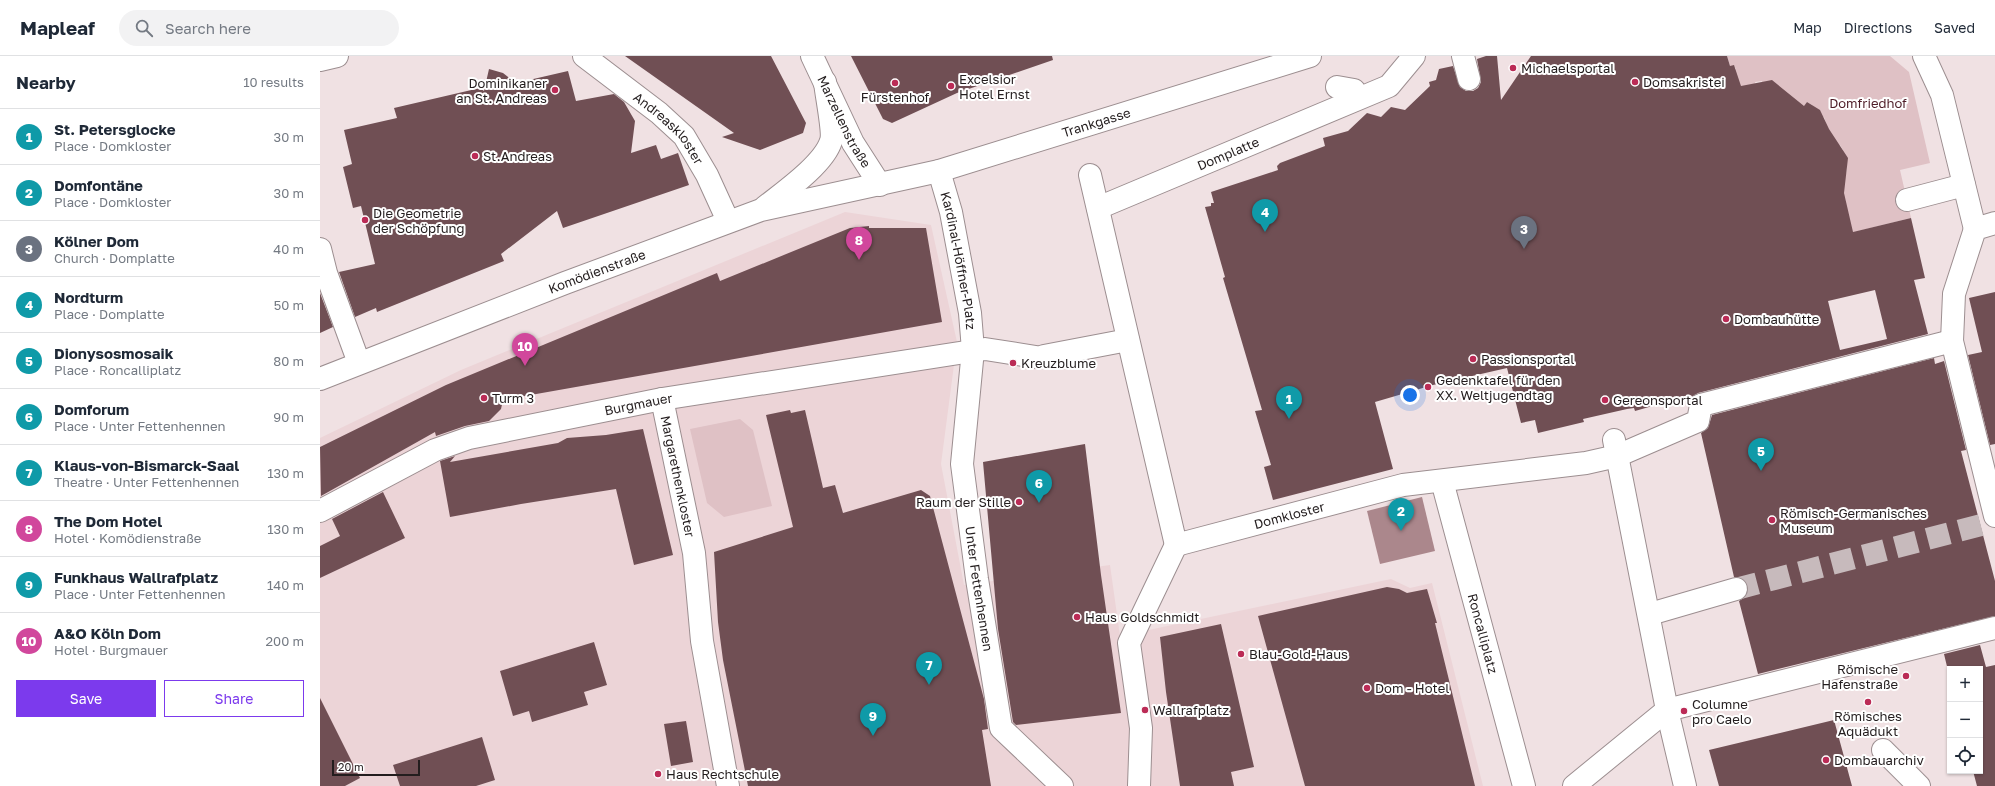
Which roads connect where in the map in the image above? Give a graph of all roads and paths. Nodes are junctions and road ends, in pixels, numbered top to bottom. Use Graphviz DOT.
graph roads {
  1 [pos="336,56"];
  2 [pos="584,56"];
  3 [pos="812,56"];
  4 [pos="1310,56"];
  5 [pos="1414,56"];
  6 [pos="1463,56"];
  7 [pos="1924,56"];
  8 [pos="320,60"];
  9 [pos="1469,79"];
  10 [pos="825,82"];
  11 [pos="1337,87"];
  12 [pos="1358,98"];
  13 [pos="939,172"];
  14 [pos="1090,175"];
  15 [pos="880,185"];
  16 [pos="1964,185"];
  17 [pos="1907,200"];
  18 [pos="1098,208"];
  19 [pos="761,210"];
  20 [pos="728,221"];
  21 [pos="1985,226"];
  22 [pos="320,249"];
  23 [pos="1128,340"];
  24 [pos="1952,341"];
  25 [pos="973,350"];
  26 [pos="359,363"];
  27 [pos="320,379"];
  28 [pos="662,399"];
  29 [pos="1616,448"];
  30 [pos="969,463"];
  31 [pos="1442,481"];
  32 [pos="320,511"];
  33 [pos="1990,521"];
  34 [pos="1176,545"];
  35 [pos="1736,589"];
  36 [pos="1650,614"];
  37 [pos="1995,628"];
  38 [pos="1667,710"];
  39 [pos="1883,750"];
  40 [pos="728,786"];
  41 [pos="1062,786"];
  42 [pos="1138,786"];
  43 [pos="1524,786"];
  44 [pos="1574,786"];
  45 [pos="1685,786"];
  46 [pos="1919,786"];
  1 -- 8 [label="street"];
  2 -- 20 [label="street, Andreaskloster"];
  3 -- 10 [label="street, Marzellenstraße"];
  4 -- 13 [label="street, Trankgasse"];
  5 -- 12 [label="street, Domplatte"];
  6 -- 9 [label="street"];
  7 -- 16 [label="street"];
  10 -- 15 [label="street, Marzellenstraße"];
  10 -- 19 [label="street"];
  11 -- 12 [label="street"];
  12 -- 18 [label="street, Domplatte"];
  13 -- 15 [label="street, Trankgasse"];
  13 -- 25 [label="street, Kardinal-Höffner-Platz"];
  14 -- 18 [label="street"];
  15 -- 19 [label="street, Komödienstraße"];
  16 -- 17 [label="street"];
  16 -- 21 [label="street"];
  18 -- 23 [label="street"];
  19 -- 20 [label="street, Komödienstraße"];
  20 -- 26 [label="street, Komödienstraße"];
  21 -- 24 [label="street"];
  22 -- 26 [label="street"];
  23 -- 25 [label="street"];
  23 -- 34 [label="street"];
  24 -- 29 [label="street"];
  24 -- 33 [label="street"];
  25 -- 28 [label="street, Burgmauer"];
  25 -- 30 [label="street, Kardinal-Höffner-Platz"];
  26 -- 27 [label="street, Komödienstraße"];
  28 -- 32 [label="street, Burgmauer"];
  28 -- 40 [label="street, Margarethenkloster"];
  29 -- 31 [label="street"];
  29 -- 36 [label="street"];
  30 -- 41 [label="street, Unter Fettenhennen"];
  31 -- 34 [label="street, Domkloster"];
  31 -- 43 [label="street, Roncalliplatz"];
  34 -- 42 [label="street"];
  35 -- 36 [label="street"];
  36 -- 38 [label="street"];
  37 -- 38 [label="street"];
  38 -- 44 [label="street"];
  38 -- 45 [label="street"];
  39 -- 46 [label="street"];
}
